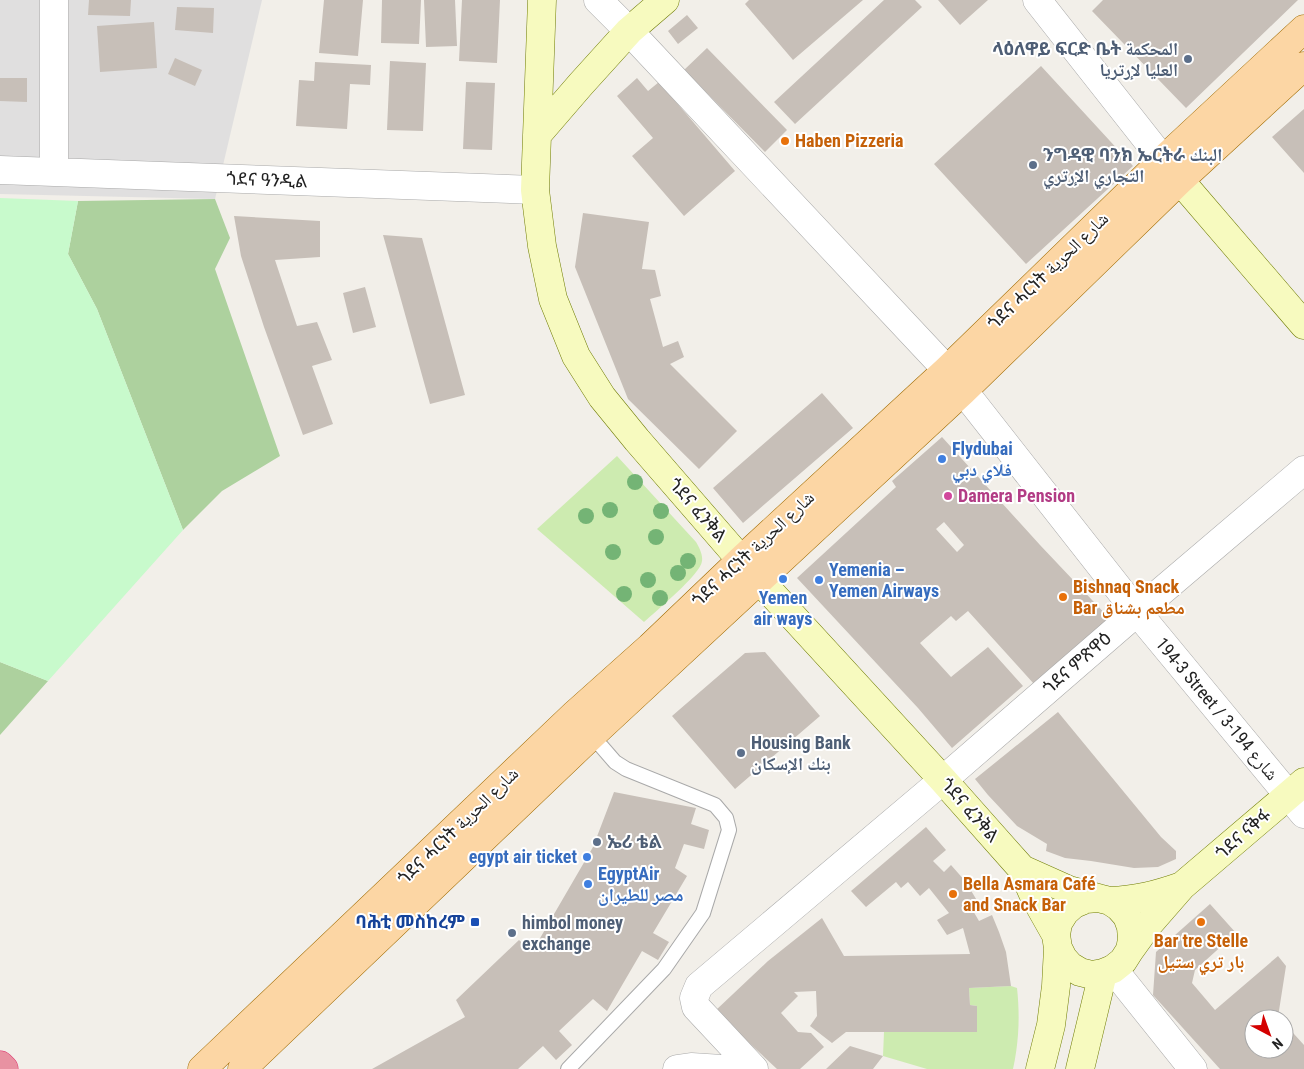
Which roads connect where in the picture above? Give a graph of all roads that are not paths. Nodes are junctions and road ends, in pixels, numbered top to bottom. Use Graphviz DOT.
graph roads {
  1 [pos="54,0"];
  2 [pos="542,0"];
  3 [pos="598,0"];
  4 [pos="665,0"];
  5 [pos="1037,0"];
  6 [pos="1304,29"];
  7 [pos="629,31"];
  8 [pos="1304,66"];
  9 [pos="537,135"];
  10 [pos="1163,160"];
  11 [pos="0,170"];
  12 [pos="54,171"];
  13 [pos="1179,181"];
  14 [pos="535,190"];
  15 [pos="1304,325"];
  16 [pos="947,370"];
  17 [pos="963,391"];
  18 [pos="1304,470"];
  19 [pos="741,560"];
  20 [pos="760,580"];
  21 [pos="1137,612"];
  22 [pos="584,725"];
  23 [pos="943,780"];
  24 [pos="1299,797"];
  25 [pos="1022,869"];
  26 [pos="1182,886"];
  27 [pos="1104,900"];
  28 [pos="1057,942"];
  29 [pos="1115,964"];
  30 [pos="236,1062"];
  31 [pos="0,1066"];
  32 [pos="4,1069"];
  33 [pos="202,1069"];
  34 [pos="568,1069"];
  35 [pos="677,1069"];
  36 [pos="722,1069"];
  37 [pos="754,1069"];
  38 [pos="1040,1069"];
  39 [pos="1080,1069"];
  40 [pos="1193,1069"];
  1 -- 12 [label="street"];
  2 -- 9 [label="main road, ጎደና ፈንቅል"];
  3 -- 7 [label="street, 194-3 Street / شارع 194-3"];
  4 -- 7 [label="main road"];
  5 -- 10 [label="street"];
  6 -- 10 [label="main road, ጎደና ሓርነት شارع الحرية"];
  7 -- 9 [label="main road"];
  7 -- 16 [label="street, 194-3 Street / شارع 194-3"];
  8 -- 13 [label="main road, ጎደና ሓርነት شارع الحرية"];
  9 -- 14 [label="main road, ጎደና ፈንቅል"];
  10 -- 13 [label="main road"];
  10 -- 16 [label="main road, ጎደና ሓርነት شارع الحرية"];
  11 -- 12 [label="street, ጎደና ዓንዲል"];
  12 -- 14 [label="street, ጎደና ዓንዲል"];
  13 -- 15 [label="main road"];
  13 -- 17 [label="main road, ጎደና ሓርነት شارع الحرية"];
  14 -- 19 [label="main road, ጎደና ፈንቅል"];
  16 -- 17 [label="street, 194-3 Street / شارع 194-3"];
  16 -- 19 [label="main road, ጎደና ሓርነት شارع الحرية"];
  17 -- 20 [label="main road, ጎደና ሓርነት شارع الحرية"];
  17 -- 21 [label="street, 194-3 Street / شارع 194-3"];
  18 -- 21 [label="street, ጎደና ምጽዋዕ"];
  19 -- 20 [label="main road, ጎደና ፈንቅል"];
  19 -- 22 [label="main road, ጎደና ሓርነት شارع الحرية"];
  20 -- 22 [label="main road, ጎደና ሓርነት شارع الحرية"];
  20 -- 23 [label="main road, ጎደና ፈንቅል"];
  21 -- 23 [label="street, ጎደና ምጽዋዕ"];
  21 -- 24 [label="street, 194-3 Street / شارع 194-3"];
  22 -- 30 [label="main road, ጎደና ሓርነት شارع الحرية"];
  22 -- 34 [label="lane"];
  23 -- 25 [label="main road, ጎደና ፈንቅል"];
  23 -- 37 [label="street, ጎደና ምጽዋዕ"];
  24 -- 26 [label="main road, ጎደና ናቅፋ"];
  25 -- 27 [label="main road, ጎደና ፈንቅል"];
  25 -- 28 [label="main road, ጎደና ፈንቅል"];
  26 -- 27 [label="main road, ጎደና ናቅፋ"];
  26 -- 29 [label="main road, ጎደና ናቅፋ"];
  27 -- 28 [label="main road"];
  27 -- 29 [label="main road"];
  28 -- 29 [label="main road"];
  28 -- 38 [label="main road"];
  29 -- 39 [label="main road, ጎደና ናቅፋ"];
  29 -- 40 [label="street"];
  30 -- 33 [label="main road, ጎደና ሓርነት شارع الحرية"];
  31 -- 32 [label="highway"];
  35 -- 36 [label="street"];
}
